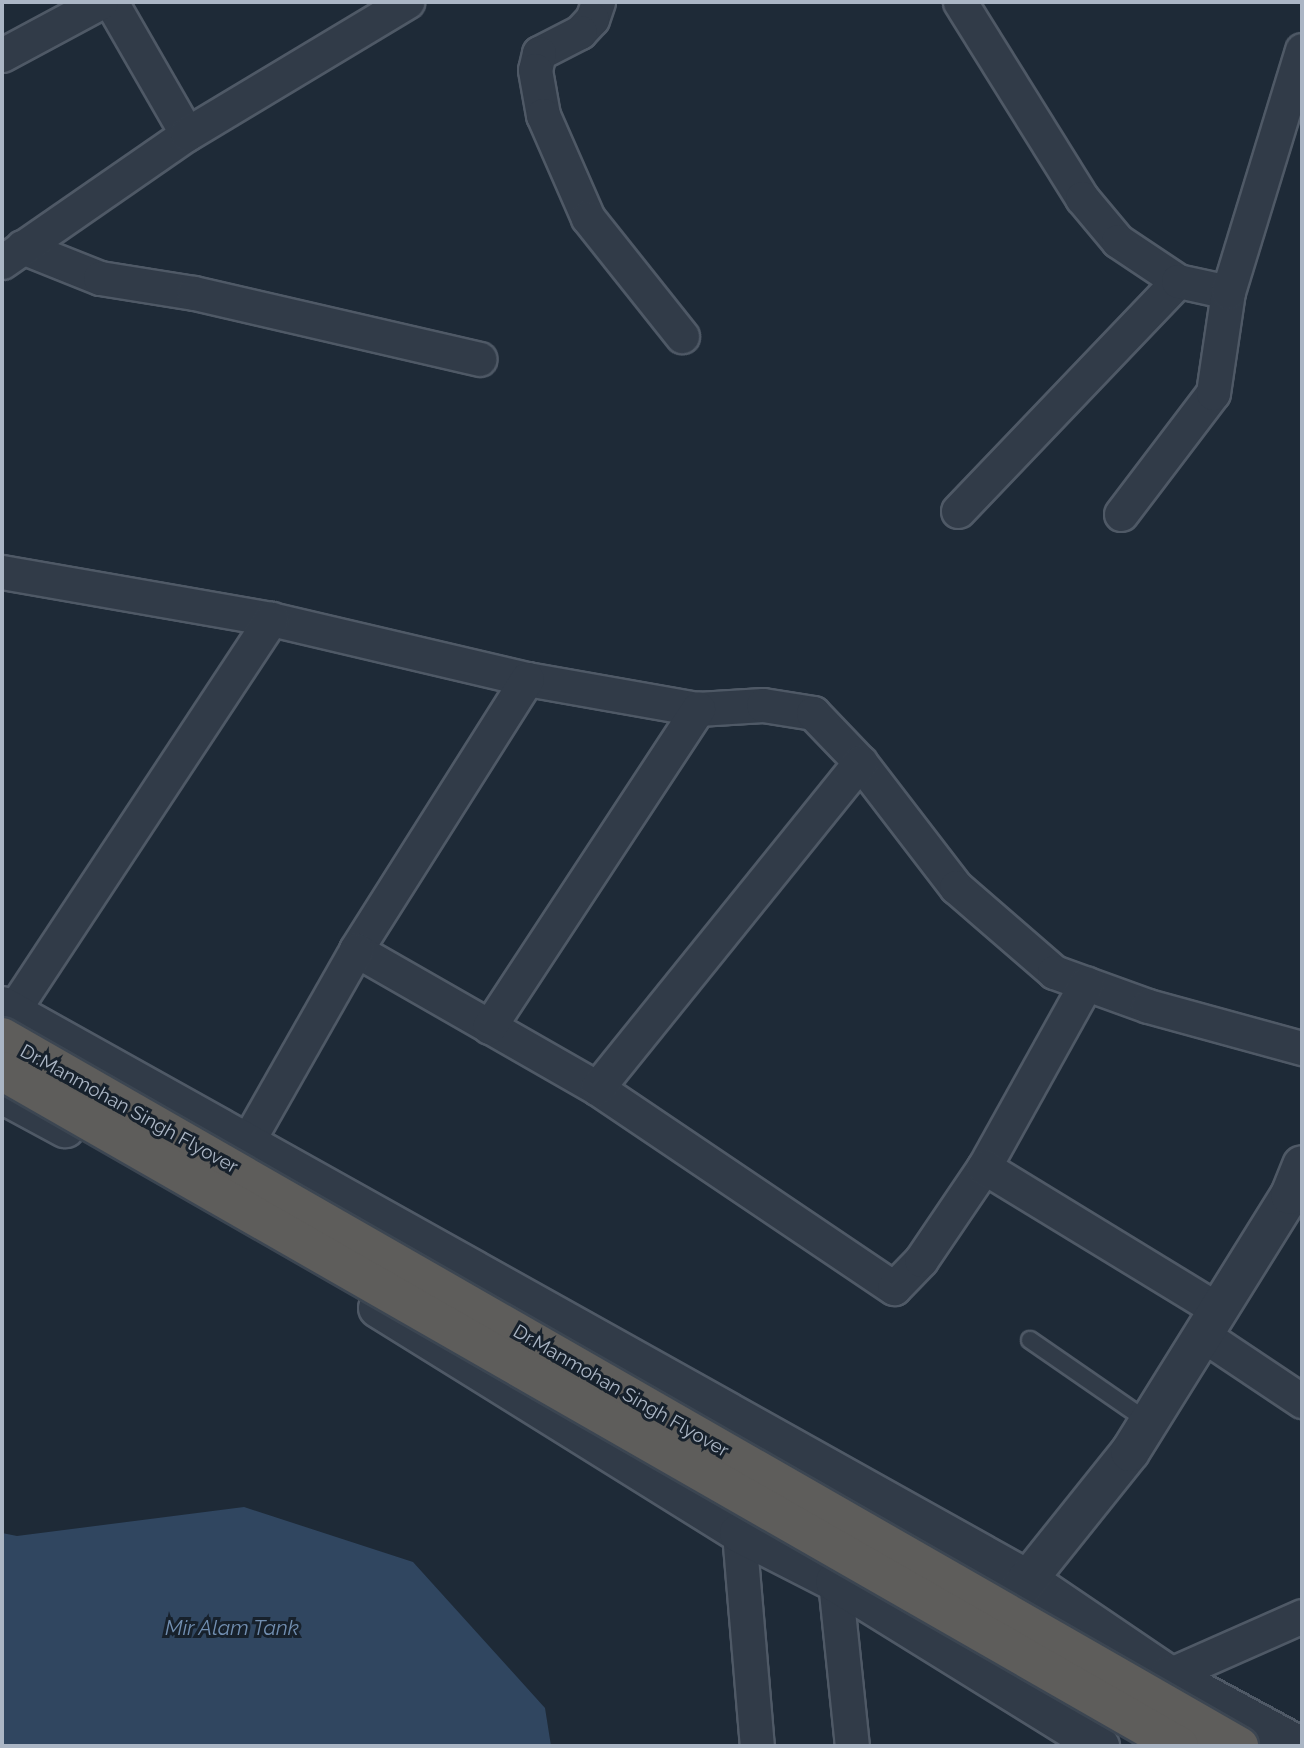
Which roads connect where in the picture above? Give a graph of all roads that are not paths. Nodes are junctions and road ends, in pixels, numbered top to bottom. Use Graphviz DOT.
graph roads {
  1 [pos="101,2"];
  2 [pos="111,2"];
  3 [pos="407,2"];
  4 [pos="598,2"];
  5 [pos="960,2"];
  6 [pos="1302,50"];
  7 [pos="2,55"];
  8 [pos="187,134"];
  9 [pos="12,254"];
  10 [pos="1178,281"];
  11 [pos="1228,292"];
  12 [pos="681,336"];
  13 [pos="479,359"];
  14 [pos="958,511"];
  15 [pos="1121,514"];
  16 [pos="2,572"];
  17 [pos="271,619"];
  18 [pos="527,678"];
  19 [pos="698,709"];
  20 [pos="860,762"];
  21 [pos="356,950"];
  22 [pos="1086,984"];
  23 [pos="5,1019"];
  24 [pos="489,1027"];
  25 [pos="1302,1048"];
  26 [pos="2,1071"];
  27 [pos="597,1088"];
  28 [pos="2,1094"];
  29 [pos="246,1144"];
  30 [pos="984,1167"];
  31 [pos="1301,1170"];
  32 [pos="1209,1321"];
  33 [pos="1030,1340"];
  34 [pos="1302,1401"];
  35 [pos="1149,1422"];
  36 [pos="739,1533"];
  37 [pos="1027,1579"];
  38 [pos="835,1582"];
  39 [pos="1302,1616"];
  40 [pos="966,1662"];
  41 [pos="1169,1675"];
  42 [pos="757,1746"];
  43 [pos="852,1746"];
  44 [pos="1100,1746"];
  45 [pos="1179,1746"];
  46 [pos="1239,1746"];
  47 [pos="1300,1746"];
  1 -- 7 [label="street"];
  2 -- 8 [label="street"];
  3 -- 8 [label="street"];
  4 -- 12 [label="street"];
  5 -- 10 [label="street"];
  6 -- 11 [label="street"];
  8 -- 9 [label="street"];
  9 -- 13 [label="street"];
  10 -- 11 [label="street"];
  10 -- 14 [label="street"];
  11 -- 15 [label="street"];
  16 -- 17 [label="street"];
  17 -- 18 [label="street"];
  17 -- 23 [label="street"];
  18 -- 19 [label="street"];
  18 -- 21 [label="street"];
  19 -- 20 [label="street"];
  19 -- 24 [label="street"];
  20 -- 22 [label="street"];
  20 -- 27 [label="street"];
  21 -- 24 [label="street"];
  21 -- 29 [label="street"];
  22 -- 25 [label="street"];
  22 -- 30 [label="street"];
  23 -- 29 [label="street"];
  23 -- 46 [label="highway, Dr.Manmohan Singh Flyover, bridge"];
  24 -- 27 [label="street"];
  26 -- 45 [label="highway, Dr.Manmohan Singh Flyover, bridge"];
  27 -- 30 [label="street"];
  28 -- 36 [label="street"];
  29 -- 37 [label="street"];
  30 -- 32 [label="street"];
  31 -- 32 [label="street"];
  32 -- 34 [label="street"];
  32 -- 35 [label="street"];
  33 -- 35 [label="lane"];
  35 -- 37 [label="street"];
  36 -- 38 [label="street"];
  36 -- 42 [label="street"];
  37 -- 40 [label="street"];
  37 -- 41 [label="street"];
  38 -- 40 [label="street"];
  38 -- 43 [label="street"];
  39 -- 41 [label="street"];
  40 -- 44 [label="street"];
  41 -- 47 [label="street"];
}
